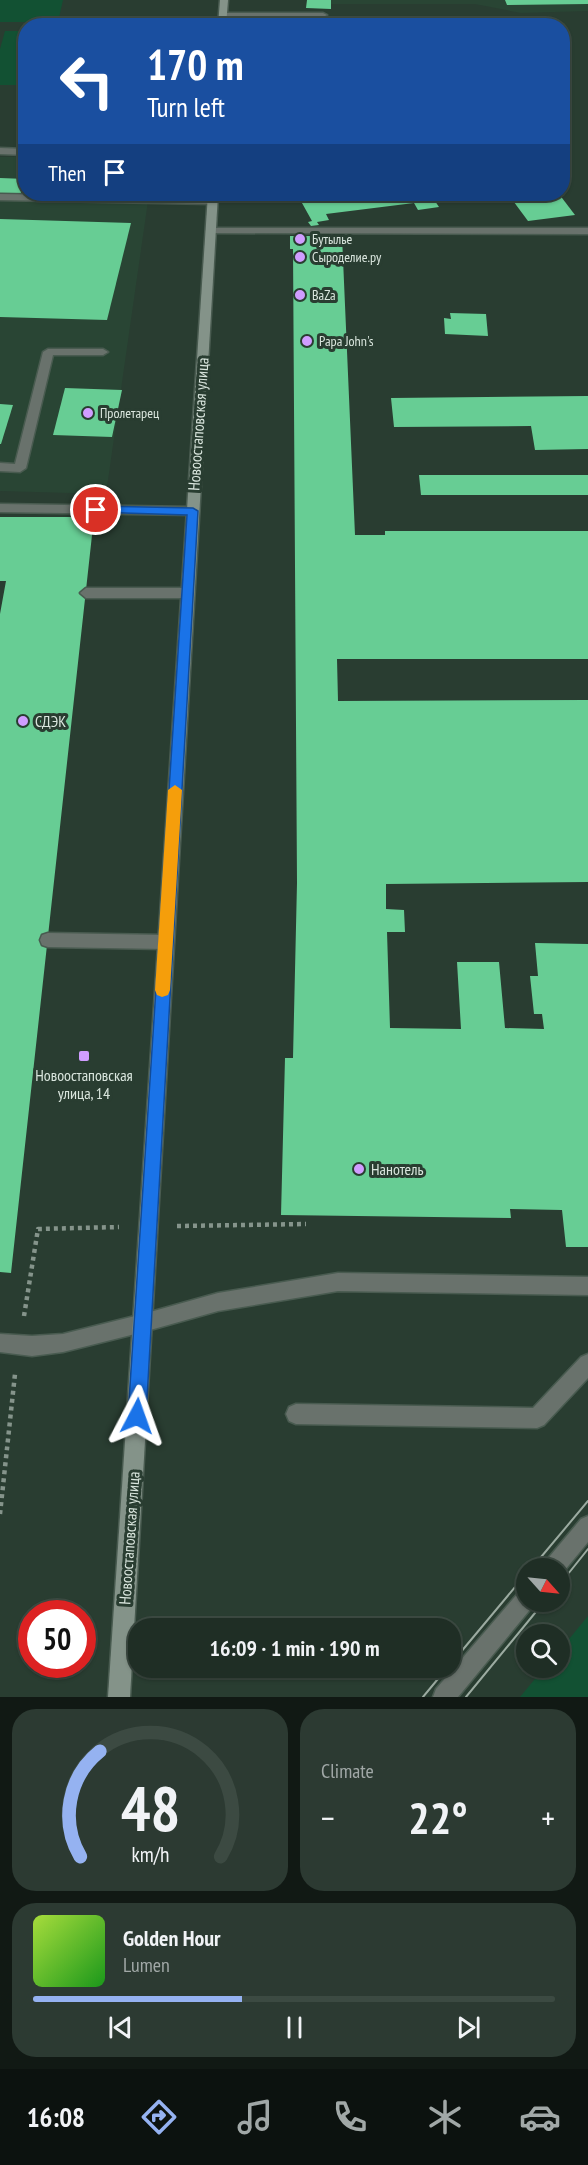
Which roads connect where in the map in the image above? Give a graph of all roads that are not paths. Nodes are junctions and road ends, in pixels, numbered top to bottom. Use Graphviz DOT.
graph roads {
  1 [pos="224,0"];
  2 [pos="223,15"];
  3 [pos="323,15"];
  4 [pos="223,18"];
  5 [pos="0,151"];
  6 [pos="18,152"];
  7 [pos="0,197"];
  8 [pos="18,197"];
  9 [pos="213,201"];
  10 [pos="211,231"];
  11 [pos="588,231"];
  12 [pos="103,352"];
  13 [pos="0,467"];
  14 [pos="0,508"];
  15 [pos="193,511"];
  16 [pos="86,593"];
  17 [pos="187,593"];
  18 [pos="48,939"];
  19 [pos="165,942"];
  20 [pos="588,1286"];
  21 [pos="142,1323"];
  22 [pos="0,1343"];
  23 [pos="588,1364"];
  24 [pos="296,1414"];
  25 [pos="588,1526"];
  26 [pos="561,1558"];
  27 [pos="516,1611"];
  28 [pos="119,1697"];
  29 [pos="444,1697"];
  1 -- 2 [label="main road"];
  2 -- 3 [label="street"];
  2 -- 4 [label="main road"];
  5 -- 6 [label="street"];
  7 -- 8 [label="street"];
  9 -- 10 [label="main road, Новоостаповская улица"];
  10 -- 11 [label="street"];
  10 -- 15 [label="main road, Новоостаповская улица"];
  12 -- 13 [label="street"];
  14 -- 15 [label="street"];
  15 -- 17 [label="main road, Новоостаповская улица"];
  16 -- 17 [label="street"];
  17 -- 19 [label="main road, Новоостаповская улица"];
  18 -- 19 [label="street"];
  19 -- 21 [label="main road, Новоостаповская улица"];
  20 -- 21 [label="street"];
  21 -- 22 [label="street"];
  21 -- 28 [label="main road, Новоостаповская улица"];
  23 -- 24 [label="street"];
  25 -- 26 [label="street"];
  27 -- 29 [label="street"];
}
